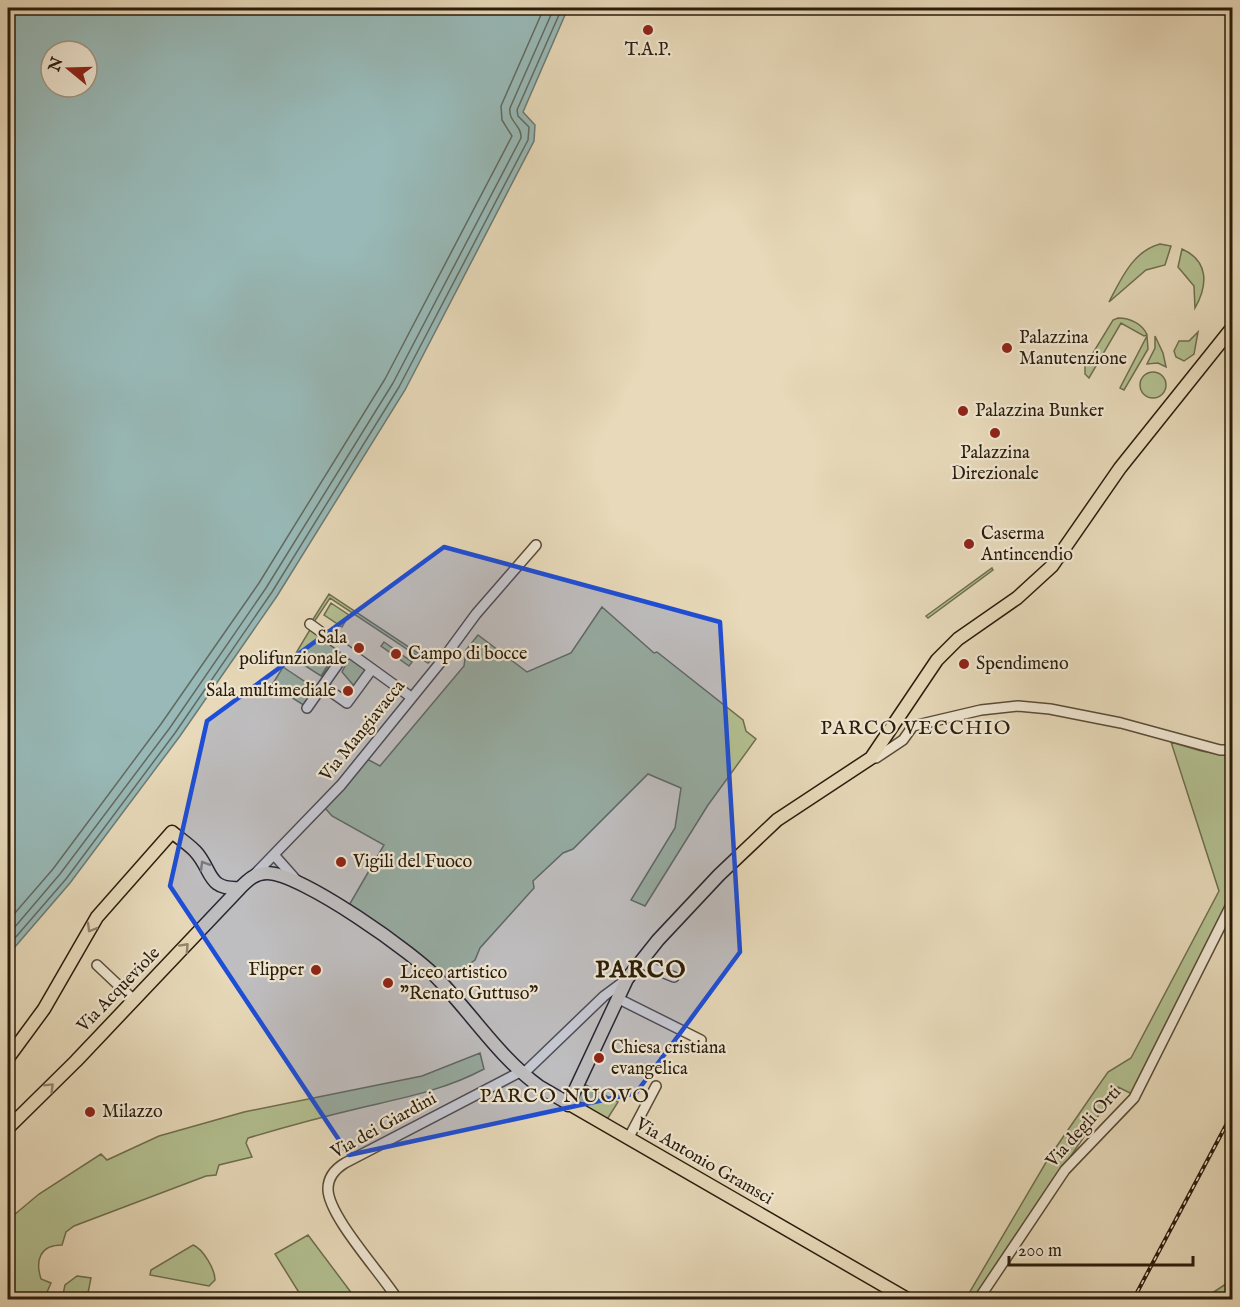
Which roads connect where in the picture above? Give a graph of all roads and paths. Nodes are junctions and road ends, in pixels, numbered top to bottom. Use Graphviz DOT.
graph roads {
  1 [pos="1233,320"];
  2 [pos="1233,328"];
  3 [pos="1088,513"];
  4 [pos="536,545"];
  5 [pos="310,624"];
  6 [pos="347,651"];
  7 [pos="372,669"];
  8 [pos="323,686"];
  9 [pos="411,697"];
  10 [pos="307,708"];
  11 [pos="904,708"];
  12 [pos="913,726"];
  13 [pos="1233,750"];
  14 [pos="871,758"];
  15 [pos="275,856"];
  16 [pos="253,876"];
  17 [pos="299,884"];
  18 [pos="240,888"];
  19 [pos="1233,903"];
  20 [pos="640,963"];
  21 [pos="97,965"];
  22 [pos="674,976"];
  23 [pos="627,979"];
  24 [pos="617,998"];
  25 [pos="134,1000"];
  26 [pos="700,1040"];
  27 [pos="8,1058"];
  28 [pos="524,1071"];
  29 [pos="656,1086"];
  30 [pos="568,1105"];
  31 [pos="8,1128"];
  32 [pos="628,1139"];
  33 [pos="398,1299"];
  34 [pos="909,1299"];
  35 [pos="978,1299"];
  1 -- 3 [label="main road"];
  2 -- 3 [label="main road"];
  3 -- 11 [label="main road"];
  4 -- 9 [label="street, Via Mangiavacca"];
  5 -- 6 [label="street"];
  6 -- 7 [label="street"];
  6 -- 8 [label="street"];
  7 -- 8 [label="street"];
  7 -- 9 [label="street"];
  8 -- 10 [label="street"];
  9 -- 15 [label="street, Via Mangiavacca"];
  11 -- 12 [label="street"];
  11 -- 14 [label="main road"];
  12 -- 13 [label="street"];
  12 -- 14 [label="street"];
  14 -- 20 [label="main road"];
  15 -- 16 [label="street, Via Mangiavacca"];
  15 -- 17 [label="street, Via Antonio Gramsci"];
  16 -- 17 [label="main road, Via Antonio Gramsci"];
  16 -- 18 [label="main road, Via Acqueviole"];
  17 -- 28 [label="main road, Via Antonio Gramsci"];
  25 -- 18 [label="main road, Via Acqueviole, one-way"];
  18 -- 27 [label="main road, one-way"];
  19 -- 35 [label="street, Via degli Orti"];
  20 -- 22 [label="street"];
  20 -- 23 [label="main road"];
  21 -- 25 [label="street"];
  23 -- 24 [label="main road"];
  23 -- 28 [label="street"];
  24 -- 26 [label="street"];
  24 -- 30 [label="main road"];
  31 -- 25 [label="main road, Via Acqueviole, one-way"];
  28 -- 30 [label="main road, Via Antonio Gramsci"];
  28 -- 33 [label="street, Via dei Giardini"];
  29 -- 32 [label="street"];
  30 -- 32 [label="main road, Via Antonio Gramsci"];
  32 -- 34 [label="main road, Via Antonio Gramsci"];
}
